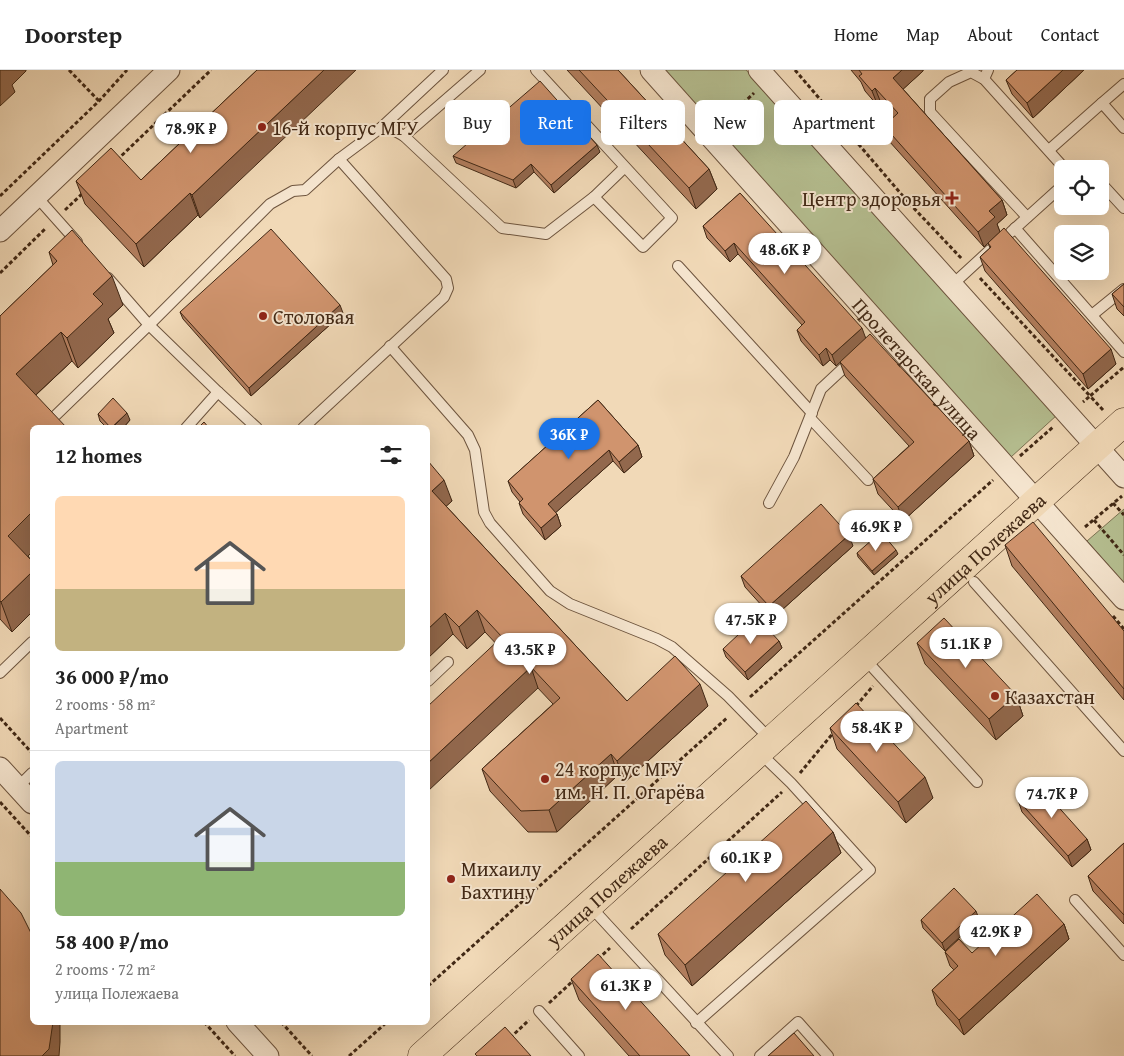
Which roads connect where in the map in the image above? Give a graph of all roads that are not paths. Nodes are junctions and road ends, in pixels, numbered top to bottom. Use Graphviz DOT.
graph roads {
  1 [pos="169,70"];
  2 [pos="443,70"];
  3 [pos="480,70"];
  4 [pos="536,70"];
  5 [pos="651,70"];
  6 [pos="763,75"];
  7 [pos="986,75"];
  8 [pos="1124,84"];
  9 [pos="1102,103"];
  10 [pos="382,127"];
  11 [pos="1124,128"];
  12 [pos="404,136"];
  13 [pos="1049,150"];
  14 [pos="340,159"];
  15 [pos="1057,160"];
  16 [pos="624,167"];
  17 [pos="1109,192"];
  18 [pos="1054,193"];
  19 [pos="36,196"];
  20 [pos="594,197"];
  21 [pos="1124,208"];
  22 [pos="1027,218"];
  23 [pos="1015,228"];
  24 [pos="0,231"];
  25 [pos="84,250"];
  26 [pos="678,266"];
  27 [pos="104,273"];
  28 [pos="952,285"];
  29 [pos="1124,289"];
  30 [pos="1092,315"];
  31 [pos="149,325"];
  32 [pos="390,346"];
  33 [pos="1124,352"];
  34 [pos="857,356"];
  35 [pos="218,392"];
  36 [pos="56,415"];
  37 [pos="811,415"];
  38 [pos="189,425"];
  39 [pos="254,425"];
  40 [pos="306,425"];
  41 [pos="1122,425"];
  42 [pos="1097,447"];
  43 [pos="1124,477"];
  44 [pos="868,480"];
  45 [pos="1037,502"];
  46 [pos="769,503"];
  47 [pos="974,582"];
  48 [pos="1118,607"];
  49 [pos="30,644"];
  50 [pos="448,662"];
  51 [pos="872,667"];
  52 [pos="0,672"];
  53 [pos="430,679"];
  54 [pos="765,746"];
  55 [pos="1124,751"];
  56 [pos="0,768"];
  57 [pos="25,780"];
  58 [pos="977,782"];
  59 [pos="30,796"];
  60 [pos="1075,900"];
  61 [pos="590,905"];
  62 [pos="1124,956"];
  63 [pos="539,1012"];
  64 [pos="696,1023"];
  65 [pos="240,1025"];
  66 [pos="268,1056"];
  67 [pos="422,1056"];
  68 [pos="579,1056"];
  69 [pos="728,1056"];
  70 [pos="760,1056"];
  71 [pos="828,1056"];
  1 -- 19 [label="street"];
  2 -- 10 [label="lane"];
  3 -- 12 [label="lane"];
  4 -- 16 [label="lane"];
  5 -- 45 [label="street, Пролетарская улица"];
  6 -- 28 [label="street"];
  7 -- 13 [label="lane"];
  7 -- 22 [label="lane"];
  8 -- 9 [label="lane"];
  9 -- 11 [label="lane"];
  9 -- 13 [label="lane"];
  10 -- 12 [label="lane"];
  10 -- 14 [label="lane"];
  12 -- 20 [label="lane"];
  13 -- 15 [label="lane"];
  14 -- 31 [label="lane"];
  14 -- 32 [label="lane"];
  16 -- 20 [label="lane"];
  16 -- 20 [label="lane"];
  17 -- 21 [label="lane"];
  18 -- 22 [label="lane"];
  19 -- 24 [label="street"];
  19 -- 25 [label="lane"];
  22 -- 23 [label="lane"];
  23 -- 28 [label="lane"];
  23 -- 30 [label="lane"];
  26 -- 37 [label="lane"];
  27 -- 31 [label="lane"];
  28 -- 42 [label="street"];
  29 -- 30 [label="lane"];
  30 -- 33 [label="lane"];
  31 -- 35 [label="lane"];
  31 -- 36 [label="lane"];
  32 -- 40 [label="lane"];
  32 -- 54 [label="lane"];
  34 -- 37 [label="lane"];
  35 -- 38 [label="lane"];
  35 -- 39 [label="lane"];
  37 -- 44 [label="lane"];
  37 -- 46 [label="lane"];
  41 -- 42 [label="main road, улица Полежаева"];
  42 -- 43 [label="street"];
  42 -- 45 [label="main road, улица Полежаева"];
  45 -- 48 [label="street, Пролетарская улица"];
  45 -- 51 [label="main road, улица Полежаева"];
  47 -- 55 [label="lane"];
  49 -- 52 [label="lane"];
  50 -- 53 [label="lane"];
  51 -- 54 [label="main road, улица Полежаева"];
  51 -- 58 [label="lane"];
  54 -- 61 [label="main road, улица Полежаева"];
  54 -- 64 [label="lane"];
  56 -- 57 [label="street"];
  57 -- 59 [label="street"];
  60 -- 62 [label="lane"];
  61 -- 64 [label="lane"];
  61 -- 67 [label="main road, улица Полежаева"];
  63 -- 68 [label="lane"];
  64 -- 69 [label="lane"];
  65 -- 66 [label="street"];
  70 -- 71 [label="lane"];
}
